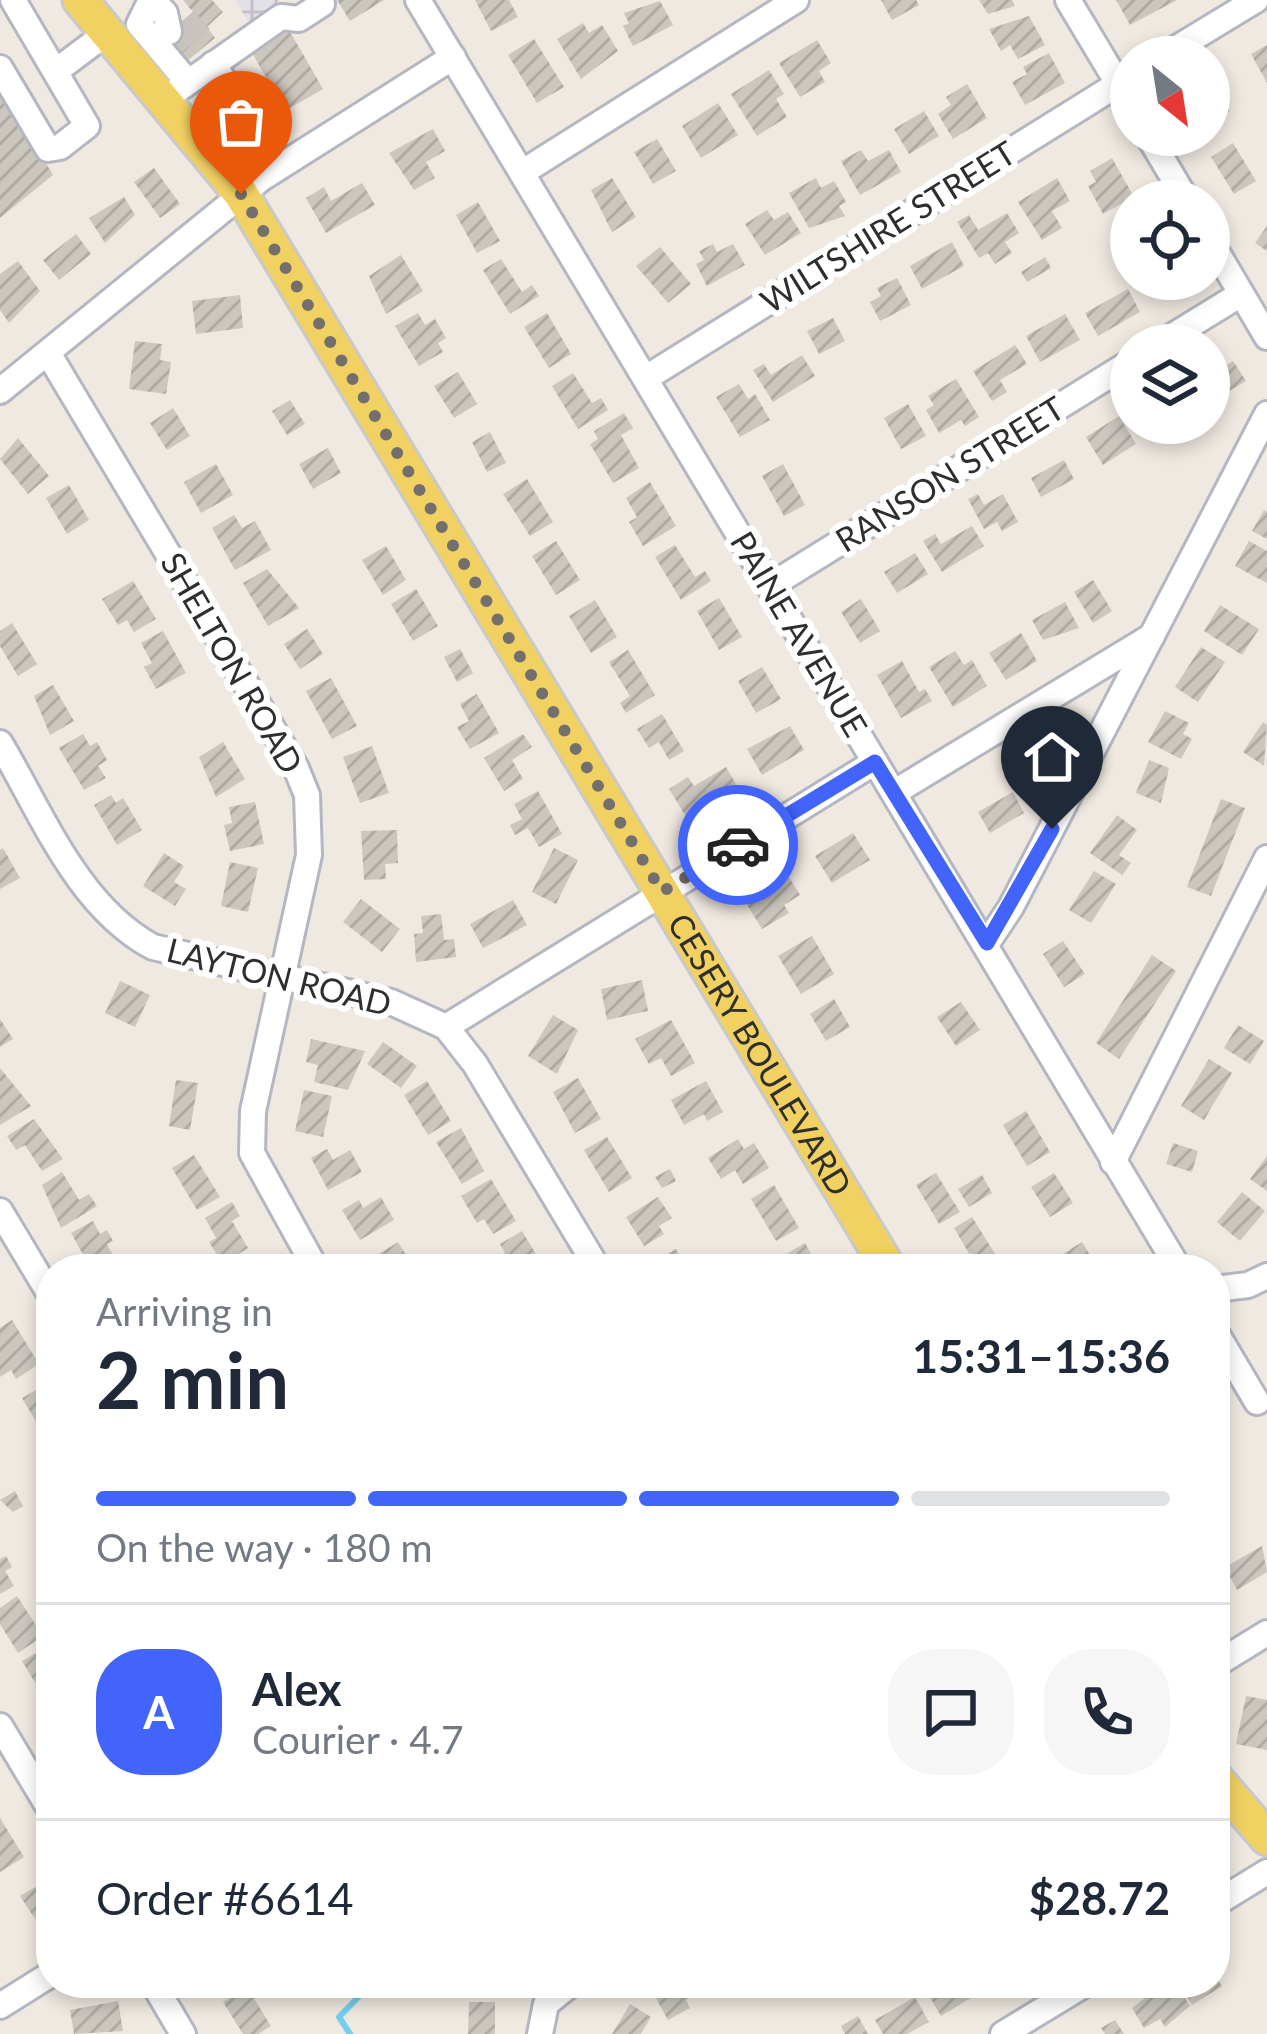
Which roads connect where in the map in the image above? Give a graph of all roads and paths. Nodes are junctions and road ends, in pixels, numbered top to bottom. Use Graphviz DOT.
graph roads {
  1 [pos="14,0"];
  2 [pos="80,0"];
  3 [pos="418,0"];
  4 [pos="796,0"];
  5 [pos="1068,0"];
  6 [pos="1256,0"];
  7 [pos="322,4"];
  8 [pos="164,13"];
  9 [pos="121,33"];
  10 [pos="1197,36"];
  11 [pos="453,57"];
  12 [pos="1110,63"];
  13 [pos="0,68"];
  14 [pos="198,68"];
  15 [pos="56,71"];
  16 [pos="1110,98"];
  17 [pos="204,147"];
  18 [pos="523,172"];
  19 [pos="241,194"];
  20 [pos="1230,275"];
  21 [pos="1241,294"];
  22 [pos="1192,324"];
  23 [pos="1267,337"];
  24 [pos="48,353"];
  25 [pos="1110,375"];
  26 [pos="646,379"];
  27 [pos="0,391"];
  28 [pos="1267,414"];
  29 [pos="770,586"];
  30 [pos="1154,634"];
  31 [pos="0,743"];
  32 [pos="875,762"];
  33 [pos="895,792"];
  34 [pos="1267,858"];
  35 [pos="662,892"];
  36 [pos="987,943"];
  37 [pos="281,977"];
  38 [pos="446,1027"];
  39 [pos="1113,1162"];
  40 [pos="0,1211"];
  41 [pos="308,1254"];
  42 [pos="589,1254"];
  43 [pos="880,1254"];
  44 [pos="1170,1254"];
  45 [pos="36,1271"];
  46 [pos="1267,1276"];
  47 [pos="1230,1288"];
  48 [pos="1230,1356"];
  49 [pos="1257,1402"];
  50 [pos="1267,1633"];
  51 [pos="1230,1656"];
  52 [pos="0,1726"];
  53 [pos="36,1786"];
  54 [pos="1230,1795"];
  55 [pos="1267,1838"];
  56 [pos="1267,1872"];
  57 [pos="1230,1895"];
  58 [pos="36,1983"];
  59 [pos="162,1998"];
  60 [pos="553,1998"];
  61 [pos="1063,1998"];
  62 [pos="0,2006"];
  63 [pos="540,2026"];
  64 [pos="183,2034"];
  65 [pos="1004,2034"];
  1 -- 15 [label="street"];
  2 -- 9 [label="main road, CESERY BOULEVARD"];
  3 -- 11 [label="street, PAINE AVENUE"];
  4 -- 18 [label="street"];
  5 -- 12 [label="street"];
  6 -- 10 [label="street"];
  7 -- 14 [label="street"];
  8 -- 9 [label="street"];
  9 -- 14 [label="main road, CESERY BOULEVARD"];
  9 -- 15 [label="street"];
  11 -- 18 [label="street, PAINE AVENUE"];
  11 -- 19 [label="street"];
  13 -- 15 [label="street"];
  14 -- 17 [label="main road, CESERY BOULEVARD"];
  14 -- 17 [label="street"];
  16 -- 26 [label="street, WILTSHIRE STREET"];
  17 -- 19 [label="main road, CESERY BOULEVARD"];
  18 -- 26 [label="street, PAINE AVENUE"];
  19 -- 24 [label="street"];
  19 -- 35 [label="main road, CESERY BOULEVARD"];
  20 -- 21 [label="street"];
  21 -- 22 [label="street"];
  21 -- 23 [label="street"];
  24 -- 27 [label="street"];
  24 -- 37 [label="street, SHELTON ROAD"];
  25 -- 29 [label="street, RANSON STREET"];
  26 -- 29 [label="street, PAINE AVENUE"];
  28 -- 30 [label="street"];
  29 -- 32 [label="street, PAINE AVENUE"];
  30 -- 33 [label="street"];
  30 -- 36 [label="street"];
  31 -- 37 [label="street, LAYTON ROAD"];
  32 -- 33 [label="street, PAINE AVENUE"];
  32 -- 35 [label="street"];
  33 -- 36 [label="street, PAINE AVENUE"];
  34 -- 39 [label="street"];
  35 -- 38 [label="street"];
  35 -- 43 [label="main road, CESERY BOULEVARD"];
  36 -- 39 [label="street, PAINE AVENUE"];
  37 -- 38 [label="street, LAYTON ROAD"];
  37 -- 41 [label="street, SHELTON ROAD"];
  38 -- 42 [label="street, LAYTON ROAD"];
  39 -- 44 [label="street, PAINE AVENUE"];
  40 -- 45 [label="street"];
  46 -- 47 [label="street"];
  48 -- 49 [label="street"];
  50 -- 51 [label="street"];
  52 -- 53 [label="street"];
  54 -- 55 [label="main road"];
  56 -- 57 [label="street"];
  58 -- 62 [label="street"];
  59 -- 64 [label="street"];
  60 -- 63 [label="street"];
  61 -- 65 [label="street"];
}
